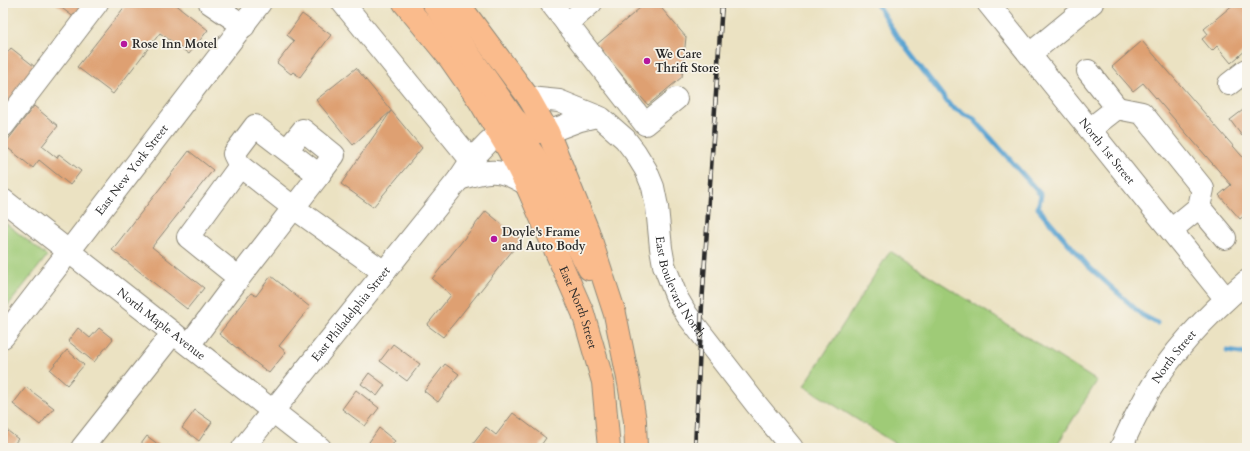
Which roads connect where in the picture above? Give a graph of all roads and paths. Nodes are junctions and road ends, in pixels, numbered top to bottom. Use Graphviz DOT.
graph roads {
  1 [pos="98,3"];
  2 [pos="210,3"];
  3 [pos="260,3"];
  4 [pos="343,3"];
  5 [pos="404,3"];
  6 [pos="433,3"];
  7 [pos="458,3"];
  8 [pos="551,3"];
  9 [pos="591,3"];
  10 [pos="988,3"];
  11 [pos="1092,3"];
  12 [pos="567,24"];
  13 [pos="244,26"];
  14 [pos="1030,54"];
  15 [pos="1247,70"];
  16 [pos="1088,71"];
  17 [pos="1229,84"];
  18 [pos="529,98"];
  19 [pos="676,99"];
  20 [pos="1117,108"];
  21 [pos="596,116"];
  22 [pos="3,126"];
  23 [pos="1090,129"];
  24 [pos="548,132"];
  25 [pos="498,133"];
  26 [pos="471,160"];
  27 [pos="240,166"];
  28 [pos="458,179"];
  29 [pos="526,184"];
  30 [pos="3,200"];
  31 [pos="1199,207"];
  32 [pos="294,208"];
  33 [pos="1171,230"];
  34 [pos="1225,238"];
  35 [pos="69,252"];
  36 [pos="384,272"];
  37 [pos="239,278"];
  38 [pos="1247,281"];
  39 [pos="1226,299"];
  40 [pos="615,314"];
  41 [pos="3,337"];
  42 [pos="181,339"];
  43 [pos="273,411"];
  44 [pos="82,448"];
  45 [pos="243,448"];
  46 [pos="320,448"];
  47 [pos="609,448"];
  48 [pos="636,448"];
  49 [pos="792,448"];
  50 [pos="1121,448"];
  1 -- 22 [label="street"];
  2 -- 13 [label="street"];
  3 -- 13 [label="street, East New York Street"];
  4 -- 26 [label="street"];
  5 -- 25 [label="main road"];
  6 -- 24 [label="main road"];
  7 -- 18 [label="main road"];
  8 -- 12 [label="street"];
  9 -- 12 [label="street"];
  10 -- 14 [label="street, North 1st Street"];
  11 -- 14 [label="street"];
  12 -- 19 [label="street"];
  13 -- 35 [label="street, East New York Street"];
  14 -- 23 [label="street, North 1st Street"];
  15 -- 17 [label="street"];
  16 -- 20 [label="street"];
  18 -- 21 [label="street, East Boulevard North"];
  18 -- 24 [label="main road"];
  20 -- 23 [label="street"];
  20 -- 31 [label="street"];
  21 -- 24 [label="street"];
  21 -- 49 [label="street, East Boulevard North"];
  23 -- 33 [label="street, North 1st Street"];
  24 -- 40 [label="main road"];
  25 -- 26 [label="street, East Philadelphia Street"];
  25 -- 29 [label="main road, East North Street"];
  25 -- 40 [label="main road"];
  26 -- 28 [label="street, East Philadelphia Street"];
  27 -- 32 [label="street"];
  27 -- 32 [label="street"];
  27 -- 37 [label="street"];
  28 -- 29 [label="street"];
  28 -- 36 [label="street, East Philadelphia Street"];
  29 -- 47 [label="main road, East North Street"];
  30 -- 35 [label="street, North Maple Avenue"];
  31 -- 33 [label="street"];
  31 -- 34 [label="street"];
  32 -- 36 [label="street"];
  32 -- 37 [label="street"];
  33 -- 39 [label="street, North 1st Street"];
  35 -- 41 [label="street, East New York Street"];
  35 -- 42 [label="street, North Maple Avenue"];
  36 -- 43 [label="street, East Philadelphia Street"];
  37 -- 42 [label="street"];
  38 -- 39 [label="street, North Street"];
  39 -- 50 [label="street, North Street"];
  40 -- 48 [label="main road"];
  42 -- 43 [label="street, North Maple Avenue"];
  42 -- 44 [label="street"];
  43 -- 45 [label="street, East Philadelphia Street"];
  43 -- 46 [label="street, North Maple Avenue"];
}
